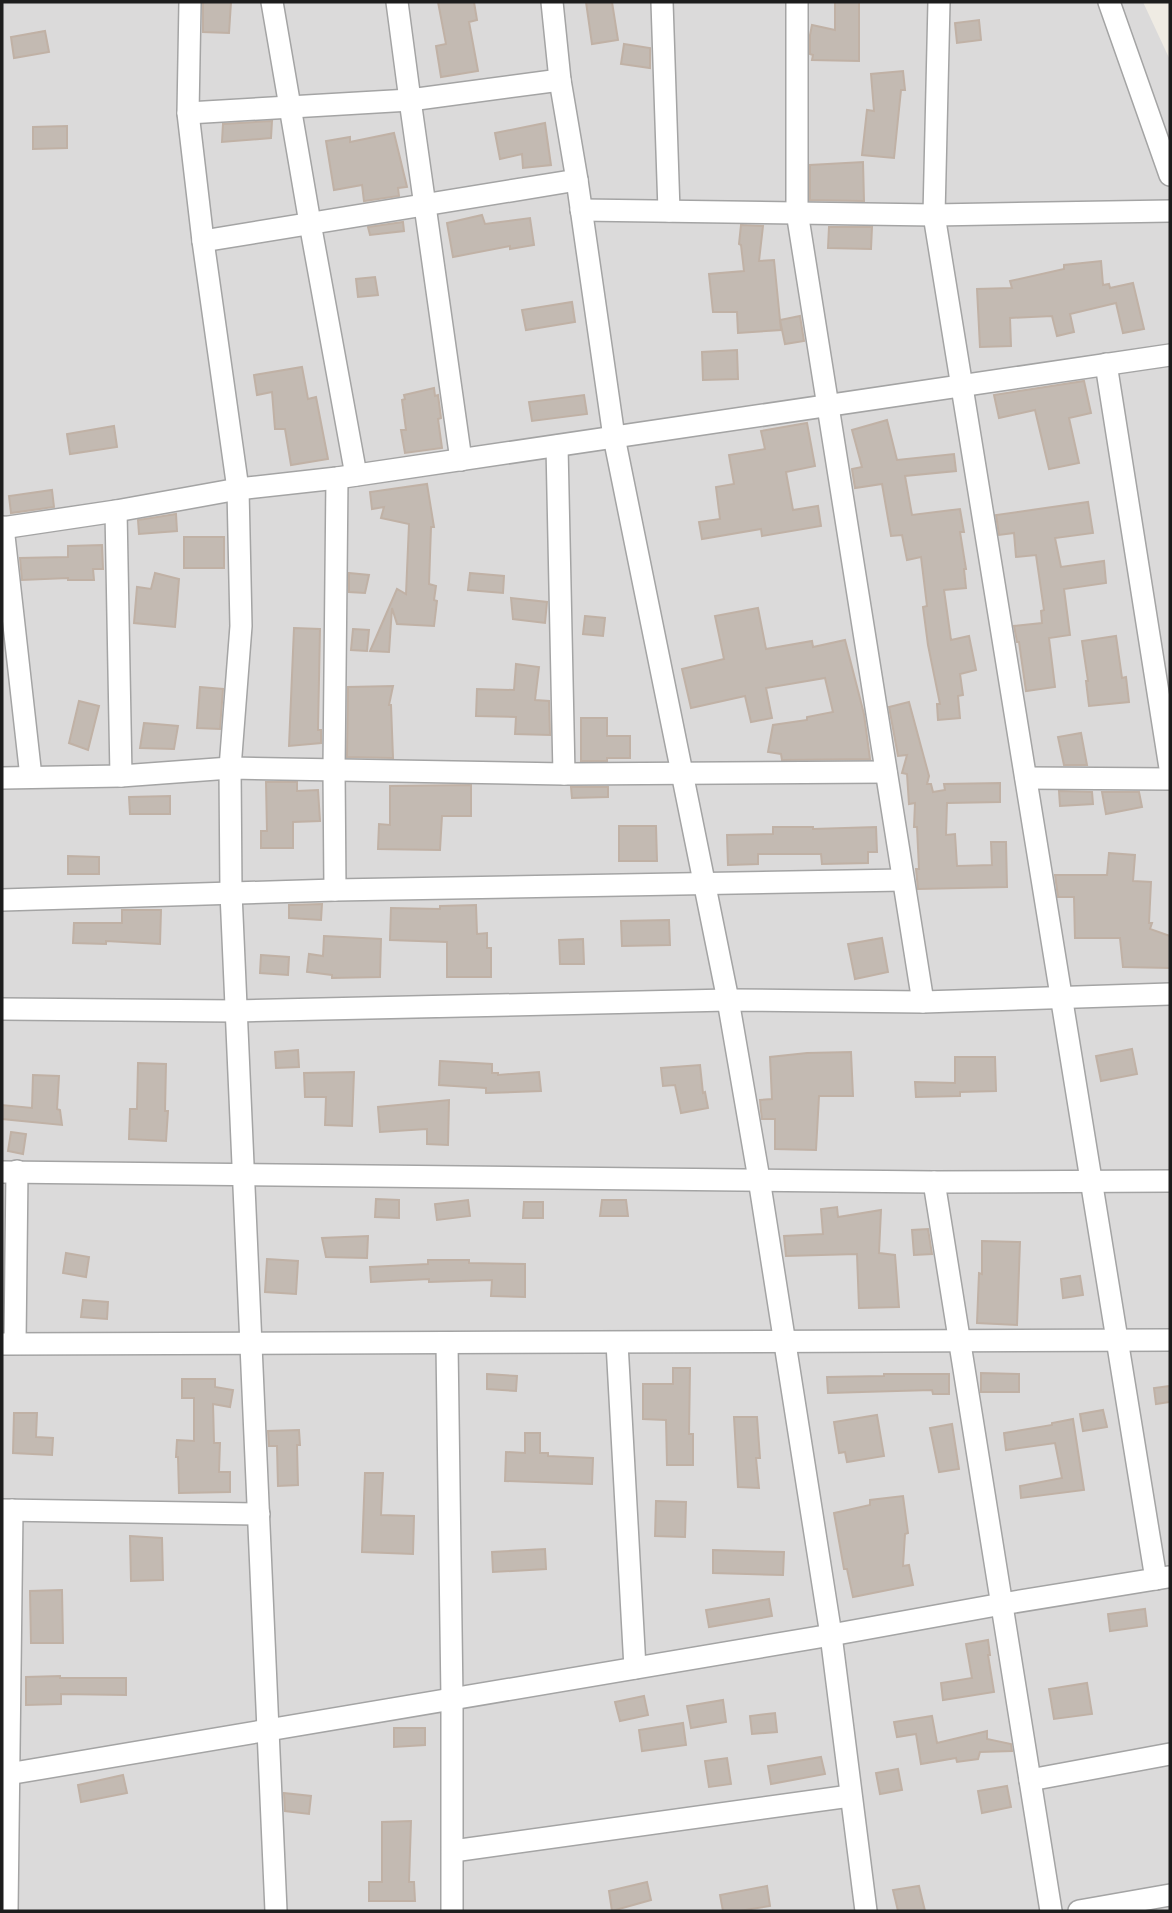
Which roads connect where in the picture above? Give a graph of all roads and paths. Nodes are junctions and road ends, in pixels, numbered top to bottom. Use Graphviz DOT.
graph roads {
  1 [pos="190,2"];
  2 [pos="272,2"];
  3 [pos="397,2"];
  4 [pos="552,2"];
  5 [pos="662,2"];
  6 [pos="797,2"];
  7 [pos="939,2"];
  8 [pos="1109,2"];
  9 [pos="560,80"];
  10 [pos="410,100"];
  11 [pos="290,108"];
  12 [pos="188,113"];
  13 [pos="1170,175"];
  14 [pos="577,180"];
  15 [pos="425,205"];
  16 [pos="581,210"];
  17 [pos="669,211"];
  18 [pos="1170,211"];
  19 [pos="797,212"];
  20 [pos="934,215"];
  21 [pos="310,223"];
  22 [pos="203,241"];
  23 [pos="1170,355"];
  24 [pos="1106,364"];
  25 [pos="962,386"];
  26 [pos="828,405"];
  27 [pos="614,437"];
  28 [pos="556,446"];
  29 [pos="461,460"];
  30 [pos="346,477"];
  31 [pos="238,489"];
  32 [pos="116,511"];
  33 [pos="2,527"];
  34 [pos="230,768"];
  35 [pos="1170,768"];
  36 [pos="334,769"];
  37 [pos="886,772"];
  38 [pos="564,774"];
  39 [pos="683,774"];
  40 [pos="121,776"];
  41 [pos="31,777"];
  42 [pos="2,778"];
  43 [pos="1026,778"];
  44 [pos="1170,779"];
  45 [pos="903,880"];
  46 [pos="705,883"];
  47 [pos="335,890"];
  48 [pos="231,893"];
  49 [pos="2,900"];
  50 [pos="1170,994"];
  51 [pos="1061,997"];
  52 [pos="728,1000"];
  53 [pos="923,1002"];
  54 [pos="2,1009"];
  55 [pos="236,1011"];
  56 [pos="10,1171"];
  57 [pos="244,1175"];
  58 [pos="759,1179"];
  59 [pos="1170,1181"];
  60 [pos="934,1182"];
  61 [pos="1092,1182"];
  62 [pos="1170,1340"];
  63 [pos="1119,1341"];
  64 [pos="785,1342"];
  65 [pos="960,1342"];
  66 [pos="8,1343"];
  67 [pos="617,1343"];
  68 [pos="251,1344"];
  69 [pos="447,1344"];
  70 [pos="7,1510"];
  71 [pos="258,1514"];
  72 [pos="1163,1578"];
  73 [pos="1002,1604"];
  74 [pos="831,1635"];
  75 [pos="635,1668"];
  76 [pos="453,1699"];
  77 [pos="268,1731"];
  78 [pos="1170,1754"];
  79 [pos="5,1774"];
  80 [pos="1031,1780"];
  81 [pos="850,1796"];
  82 [pos="453,1851"];
  83 [pos="1170,1895"];
  84 [pos="8,1911"];
  85 [pos="276,1911"];
  86 [pos="452,1911"];
  87 [pos="866,1911"];
  88 [pos="1051,1911"];
  89 [pos="1079,1911"];
  1 -- 12 [label="street"];
  2 -- 11 [label="street"];
  3 -- 10 [label="street"];
  4 -- 9 [label="street"];
  5 -- 17 [label="street"];
  6 -- 19 [label="street"];
  7 -- 20 [label="street"];
  8 -- 13 [label="street"];
  9 -- 10 [label="street"];
  9 -- 14 [label="street"];
  10 -- 11 [label="street"];
  10 -- 15 [label="street"];
  11 -- 12 [label="street"];
  11 -- 21 [label="street"];
  12 -- 22 [label="street"];
  14 -- 15 [label="street"];
  14 -- 16 [label="street"];
  15 -- 21 [label="street"];
  15 -- 29 [label="street"];
  16 -- 17 [label="street"];
  16 -- 27 [label="street"];
  17 -- 19 [label="street"];
  18 -- 20 [label="street"];
  19 -- 20 [label="street"];
  19 -- 26 [label="street"];
  20 -- 25 [label="street"];
  21 -- 22 [label="street"];
  21 -- 30 [label="street"];
  22 -- 31 [label="street"];
  23 -- 24 [label="street"];
  24 -- 25 [label="street"];
  24 -- 35 [label="street"];
  25 -- 26 [label="street"];
  25 -- 43 [label="street"];
  26 -- 27 [label="street"];
  26 -- 37 [label="street"];
  27 -- 28 [label="street"];
  27 -- 39 [label="street"];
  28 -- 29 [label="street"];
  28 -- 38 [label="street"];
  29 -- 30 [label="street"];
  30 -- 31 [label="street"];
  30 -- 36 [label="street"];
  31 -- 32 [label="street"];
  31 -- 34 [label="street"];
  32 -- 33 [label="street"];
  32 -- 40 [label="street"];
  33 -- 41 [label="street"];
  34 -- 36 [label="street"];
  34 -- 40 [label="street"];
  34 -- 48 [label="street"];
  36 -- 38 [label="street"];
  36 -- 47 [label="street"];
  37 -- 39 [label="street"];
  37 -- 45 [label="street"];
  38 -- 39 [label="street"];
  39 -- 46 [label="street"];
  40 -- 41 [label="street"];
  41 -- 42 [label="street"];
  43 -- 44 [label="street"];
  43 -- 51 [label="street"];
  45 -- 46 [label="street"];
  45 -- 53 [label="street"];
  46 -- 47 [label="street"];
  46 -- 52 [label="street"];
  47 -- 48 [label="street"];
  48 -- 49 [label="street"];
  48 -- 55 [label="street"];
  50 -- 51 [label="street"];
  51 -- 53 [label="street"];
  51 -- 61 [label="street"];
  52 -- 53 [label="street"];
  52 -- 55 [label="street"];
  52 -- 58 [label="street"];
  54 -- 55 [label="street"];
  55 -- 57 [label="street"];
  56 -- 57 [label="street"];
  56 -- 66 [label="street"];
  57 -- 58 [label="street"];
  57 -- 68 [label="street"];
  58 -- 60 [label="street"];
  58 -- 64 [label="street"];
  59 -- 61 [label="street"];
  60 -- 61 [label="street"];
  60 -- 65 [label="street"];
  61 -- 63 [label="street"];
  62 -- 63 [label="street"];
  63 -- 65 [label="street"];
  63 -- 72 [label="street"];
  64 -- 65 [label="street"];
  64 -- 67 [label="street"];
  64 -- 74 [label="street"];
  65 -- 73 [label="street"];
  66 -- 68 [label="street"];
  67 -- 69 [label="street"];
  67 -- 75 [label="street"];
  68 -- 69 [label="street"];
  68 -- 71 [label="street"];
  69 -- 76 [label="street"];
  70 -- 71 [label="street"];
  70 -- 79 [label="street"];
  71 -- 77 [label="street"];
  72 -- 73 [label="street"];
  73 -- 74 [label="street"];
  73 -- 80 [label="street"];
  74 -- 75 [label="street"];
  74 -- 81 [label="street"];
  75 -- 76 [label="street"];
  76 -- 77 [label="street"];
  76 -- 82 [label="street"];
  77 -- 79 [label="street"];
  77 -- 85 [label="street"];
  78 -- 80 [label="street"];
  79 -- 84 [label="street"];
  80 -- 88 [label="street"];
  81 -- 82 [label="street"];
  81 -- 87 [label="street"];
  82 -- 86 [label="street"];
  83 -- 89 [label="street"];
}
